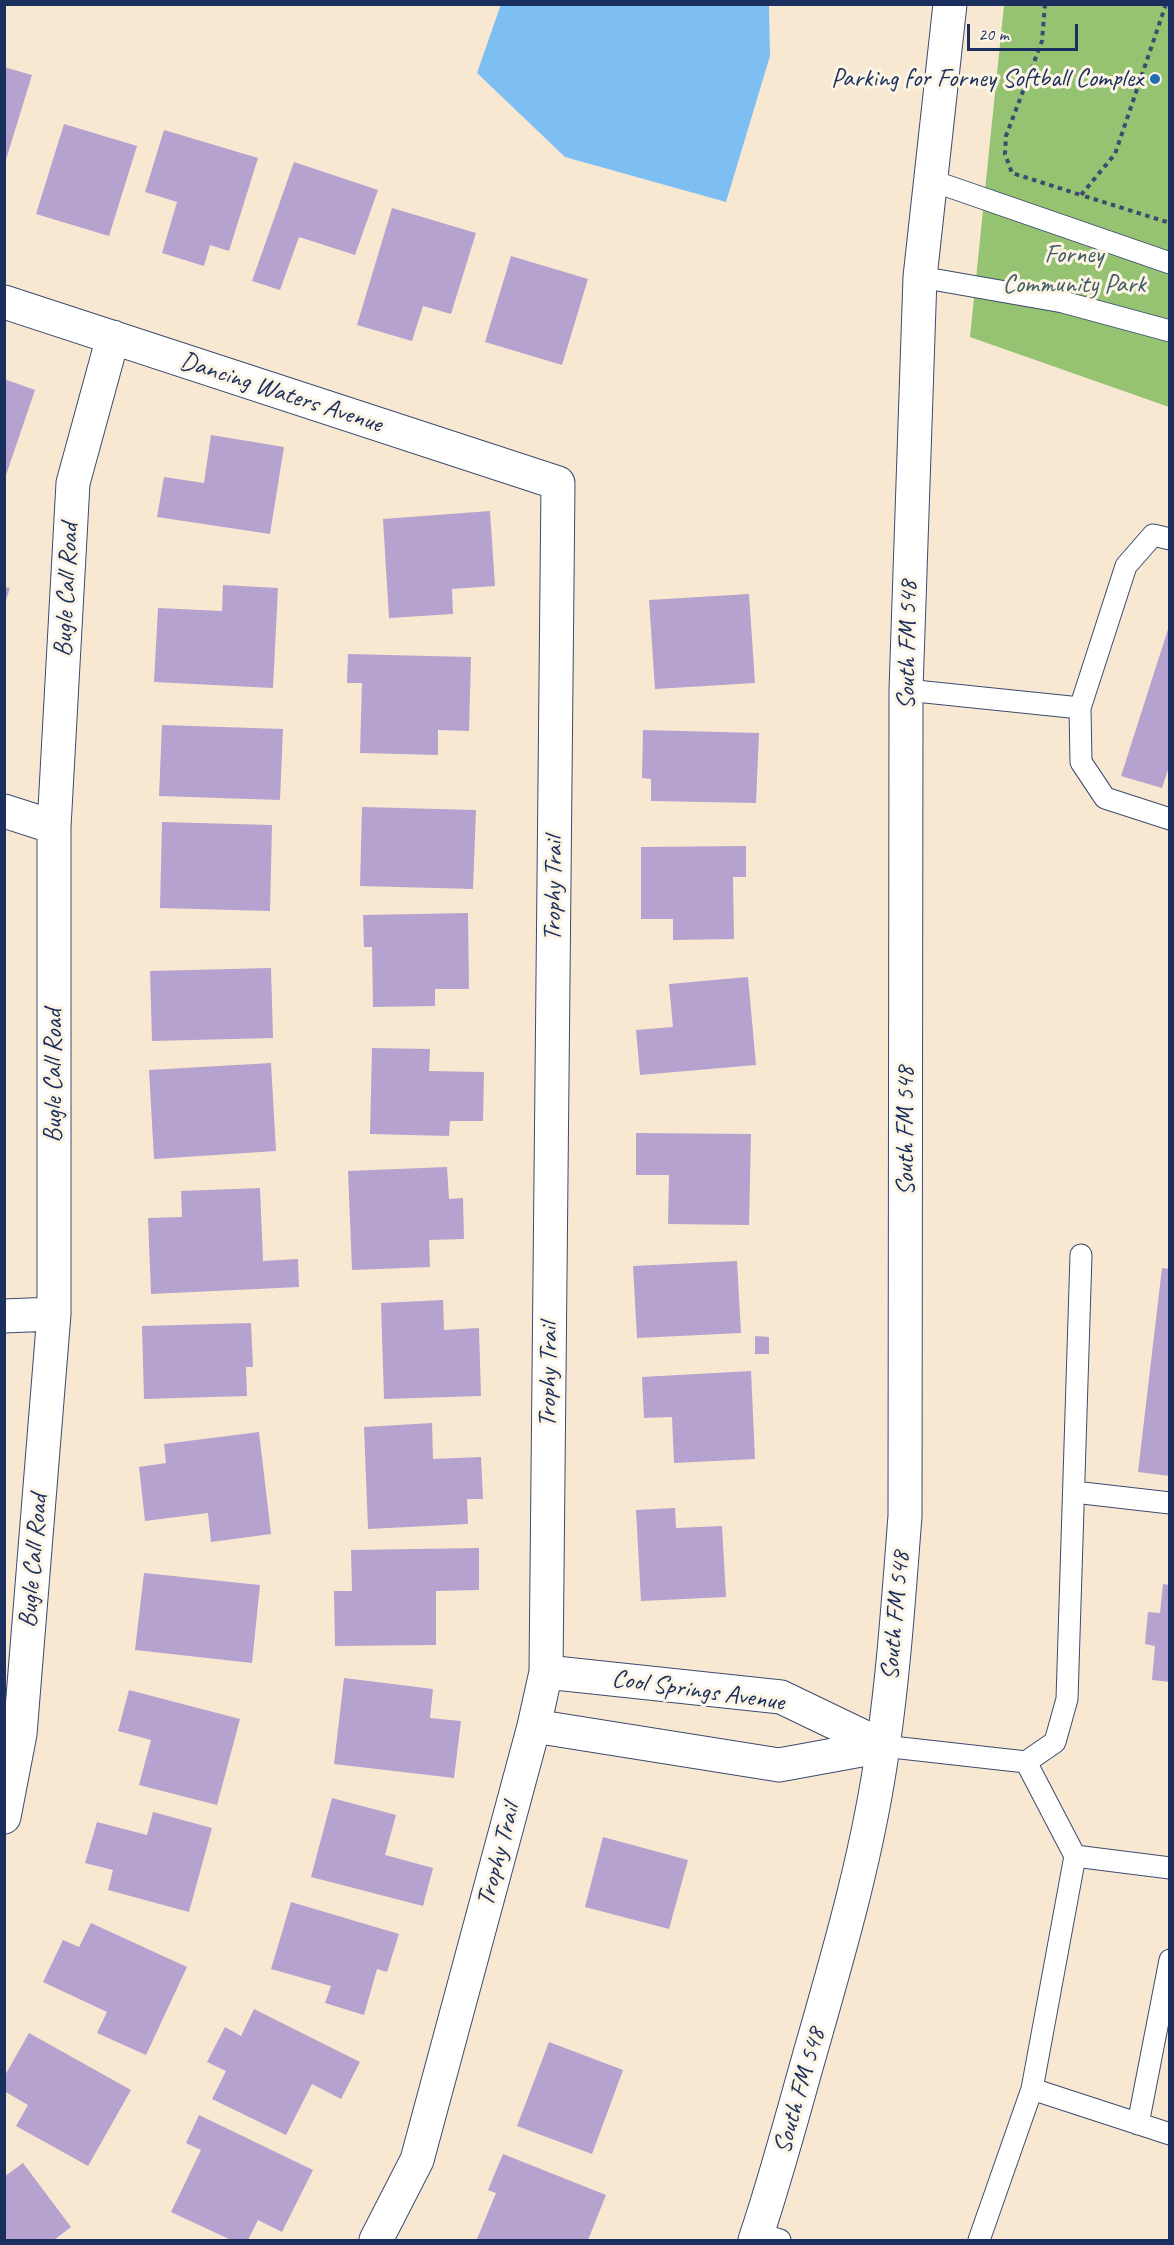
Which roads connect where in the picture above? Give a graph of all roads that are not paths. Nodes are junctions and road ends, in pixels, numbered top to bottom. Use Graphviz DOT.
graph roads {
  1 [pos="950,4"];
  2 [pos="930,180"];
  3 [pos="1170,263"];
  4 [pos="920,277"];
  5 [pos="4,302"];
  6 [pos="1170,332"];
  7 [pos="112,338"];
  8 [pos="558,483"];
  9 [pos="1170,539"];
  10 [pos="906,690"];
  11 [pos="1080,708"];
  12 [pos="4,811"];
  13 [pos="1170,819"];
  14 [pos="54,827"];
  15 [pos="1081,1256"];
  16 [pos="54,1314"];
  17 [pos="4,1316"];
  18 [pos="1074,1492"];
  19 [pos="1170,1503"];
  20 [pos="546,1672"];
  21 [pos="534,1726"];
  22 [pos="883,1746"];
  23 [pos="1026,1762"];
  24 [pos="4,1817"];
  25 [pos="1075,1856"];
  26 [pos="1170,1868"];
  27 [pos="1170,1959"];
  28 [pos="1032,2090"];
  29 [pos="1138,2124"];
  30 [pos="1170,2134"];
  31 [pos="764,2238"];
  32 [pos="376,2241"];
  33 [pos="979,2241"];
  1 -- 2 [label="street, South FM 548"];
  2 -- 3 [label="lane"];
  2 -- 4 [label="street, South FM 548"];
  4 -- 6 [label="lane"];
  4 -- 10 [label="street, South FM 548"];
  5 -- 7 [label="street, Dancing Waters Avenue"];
  7 -- 8 [label="street, Dancing Waters Avenue"];
  7 -- 14 [label="street, Bugle Call Road"];
  8 -- 20 [label="street, Trophy Trail"];
  9 -- 11 [label="lane"];
  10 -- 11 [label="lane"];
  10 -- 22 [label="street, South FM 548"];
  11 -- 13 [label="lane"];
  12 -- 14 [label="street"];
  14 -- 16 [label="street, Bugle Call Road"];
  15 -- 18 [label="lane"];
  16 -- 17 [label="street"];
  16 -- 24 [label="street, Bugle Call Road"];
  18 -- 19 [label="lane"];
  18 -- 23 [label="lane"];
  20 -- 21 [label="street, Trophy Trail"];
  20 -- 22 [label="street, Cool Springs Avenue"];
  21 -- 22 [label="street"];
  21 -- 32 [label="street, Trophy Trail"];
  22 -- 23 [label="lane"];
  22 -- 31 [label="street, South FM 548"];
  23 -- 25 [label="lane"];
  25 -- 26 [label="lane"];
  25 -- 28 [label="lane"];
  27 -- 29 [label="lane"];
  28 -- 29 [label="lane"];
  28 -- 33 [label="lane"];
  29 -- 30 [label="lane"];
}
